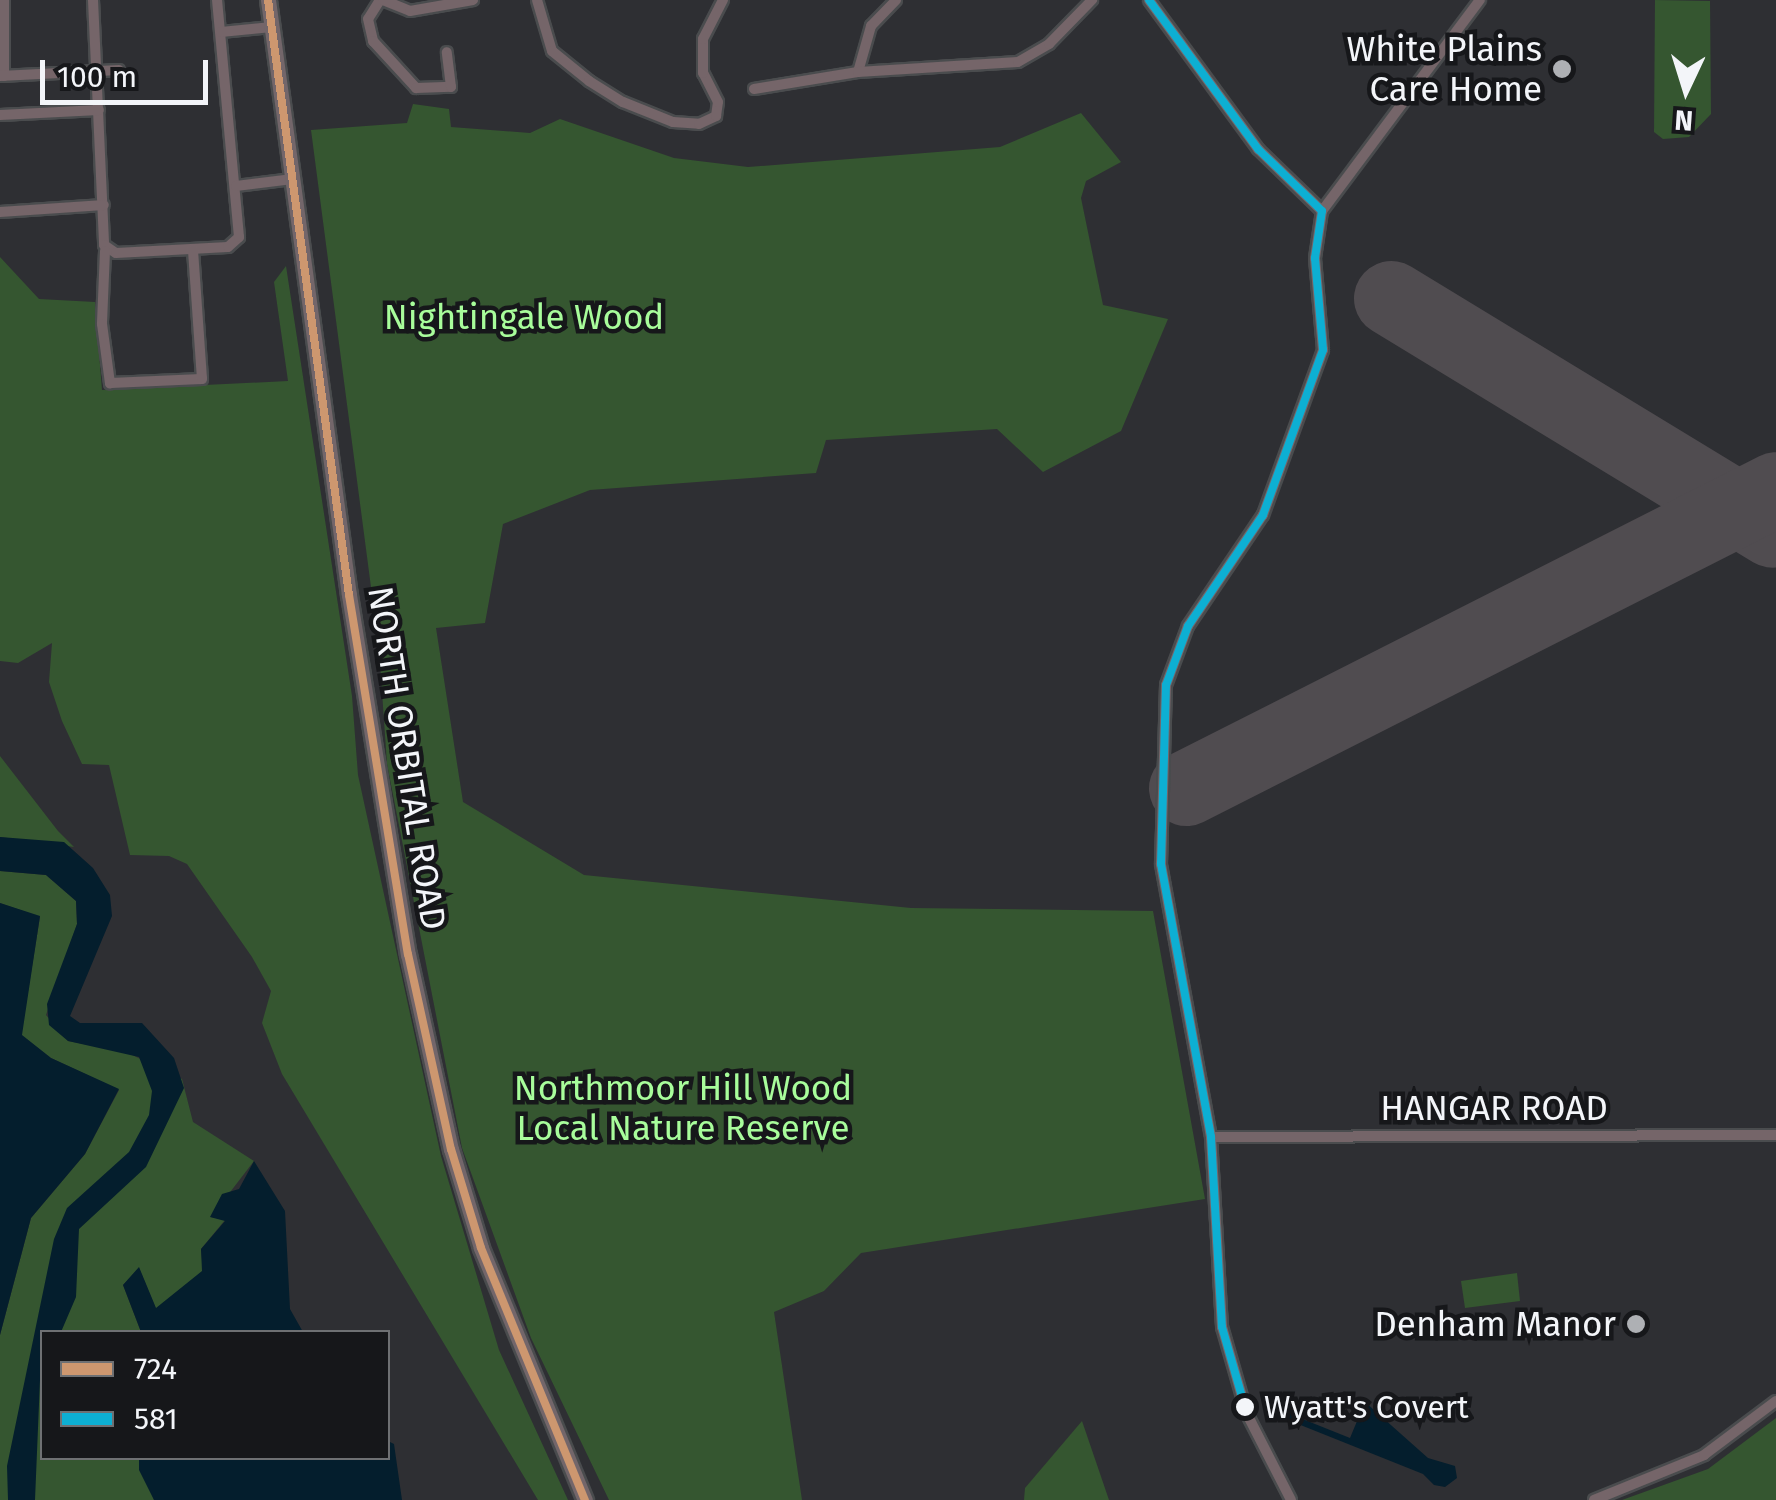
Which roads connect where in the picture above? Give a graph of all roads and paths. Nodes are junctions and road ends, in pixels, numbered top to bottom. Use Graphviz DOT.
graph roads {
  1 [pos="4,0"];
  2 [pos="93,0"];
  3 [pos="218,0"];
  4 [pos="268,0"];
  5 [pos="382,0"];
  6 [pos="473,0"];
  7 [pos="537,0"];
  8 [pos="723,0"];
  9 [pos="896,0"];
  10 [pos="1092,0"];
  11 [pos="1149,0"];
  12 [pos="1480,0"];
  13 [pos="272,28"];
  14 [pos="221,32"];
  15 [pos="446,52"];
  16 [pos="119,70"];
  17 [pos="97,71"];
  18 [pos="858,72"];
  19 [pos="2,76"];
  20 [pos="754,89"];
  21 [pos="99,110"];
  22 [pos="0,115"];
  23 [pos="293,180"];
  24 [pos="236,186"];
  25 [pos="104,206"];
  26 [pos="0,212"];
  27 [pos="1322,212"];
  28 [pos="193,249"];
  29 [pos="105,251"];
  30 [pos="1776,1135"];
  31 [pos="1211,1137"];
  32 [pos="1776,1400"];
  33 [pos="585,1500"];
  34 [pos="1290,1500"];
  35 [pos="1594,1500"];
  1 -- 19 [label="street"];
  2 -- 17 [label="street"];
  3 -- 14 [label="street"];
  4 -- 13 [label="main road, NORTH ORBITAL ROAD"];
  5 -- 6 [label="street"];
  5 -- 15 [label="street"];
  7 -- 8 [label="street"];
  9 -- 18 [label="street"];
  10 -- 18 [label="street"];
  11 -- 27 [label="street"];
  12 -- 27 [label="street"];
  13 -- 14 [label="street"];
  13 -- 23 [label="main road, NORTH ORBITAL ROAD"];
  14 -- 24 [label="street"];
  16 -- 17 [label="street"];
  17 -- 19 [label="street"];
  17 -- 21 [label="street"];
  18 -- 20 [label="street"];
  21 -- 22 [label="street"];
  21 -- 25 [label="street"];
  23 -- 24 [label="street"];
  23 -- 33 [label="main road, NORTH ORBITAL ROAD"];
  24 -- 28 [label="street"];
  25 -- 26 [label="street"];
  25 -- 29 [label="street"];
  27 -- 31 [label="street"];
  28 -- 29 [label="street"];
  28 -- 29 [label="street"];
  30 -- 31 [label="street, HANGAR ROAD"];
  31 -- 34 [label="street"];
  32 -- 35 [label="street"];
}
